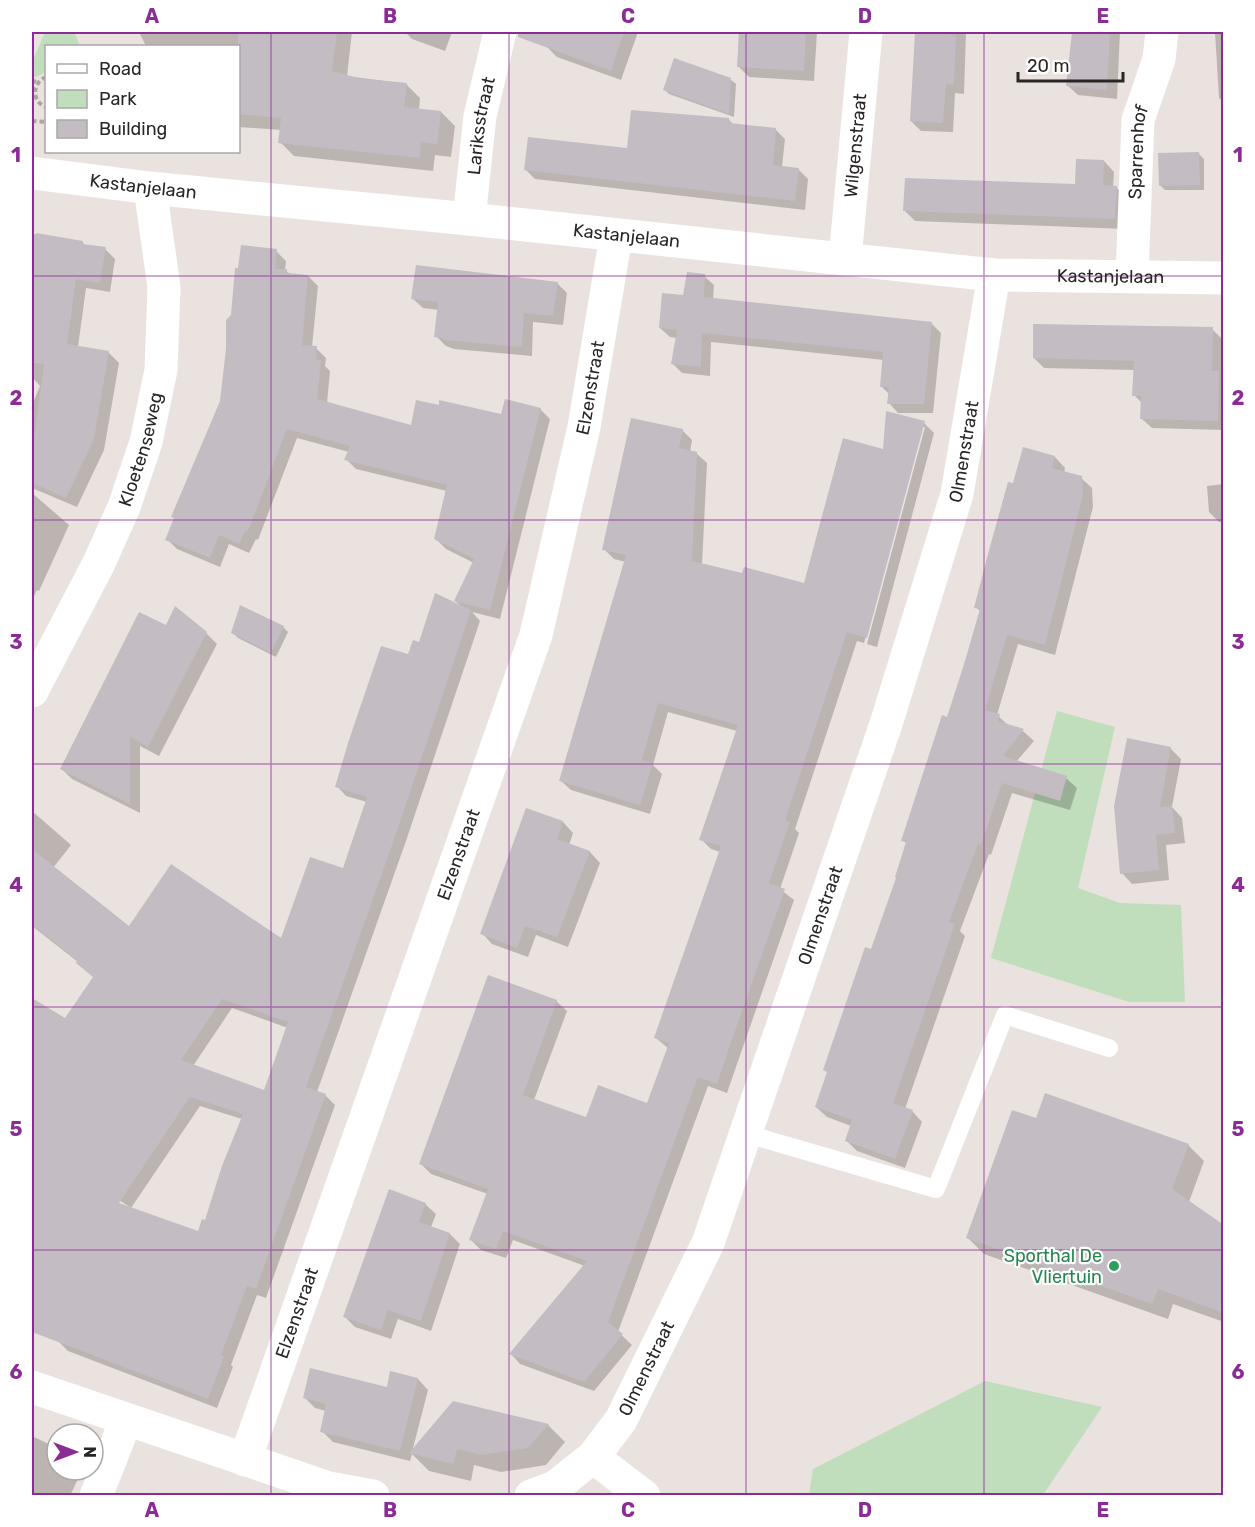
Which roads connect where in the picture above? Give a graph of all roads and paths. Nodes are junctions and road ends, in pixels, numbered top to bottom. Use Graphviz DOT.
graph roads {
  1 [pos="500,32"];
  2 [pos="866,32"];
  3 [pos="1162,32"];
  4 [pos="45,78"];
  5 [pos="32,80"];
  6 [pos="37,83"];
  7 [pos="45,106"];
  8 [pos="32,173"];
  9 [pos="150,188"];
  10 [pos="469,219"];
  11 [pos="616,236"];
  12 [pos="845,259"];
  13 [pos="994,274"];
  14 [pos="1132,276"];
  15 [pos="1224,278"];
  16 [pos="32,691"];
  17 [pos="1110,1048"];
  18 [pos="747,1134"];
  19 [pos="32,1388"];
  20 [pos="126,1420"];
  21 [pos="593,1457"];
  22 [pos="245,1460"];
  23 [pos="327,1492"];
  24 [pos="96,1496"];
  25 [pos="373,1496"];
  26 [pos="531,1496"];
  27 [pos="644,1496"];
  1 -- 10 [label="street, Lariksstraat"];
  2 -- 12 [label="street, Wilgenstraat"];
  3 -- 14 [label="street, Sparrenhof"];
  4 -- 6 [label="path"];
  5 -- 6 [label="path"];
  6 -- 7 [label="path"];
  8 -- 9 [label="street, Kastanjelaan"];
  9 -- 10 [label="street, Kastanjelaan"];
  9 -- 16 [label="street, Kloetenseweg"];
  10 -- 11 [label="street, Kastanjelaan"];
  11 -- 12 [label="street, Kastanjelaan"];
  11 -- 22 [label="street, Elzenstraat"];
  12 -- 13 [label="street, Kastanjelaan"];
  13 -- 14 [label="street, Kastanjelaan"];
  13 -- 18 [label="street, Olmenstraat"];
  14 -- 15 [label="street, Kastanjelaan"];
  17 -- 18 [label="lane"];
  18 -- 21 [label="street, Olmenstraat"];
  19 -- 20 [label="street"];
  20 -- 22 [label="street"];
  20 -- 24 [label="street"];
  21 -- 26 [label="street, Olmenstraat"];
  21 -- 27 [label="street"];
  22 -- 23 [label="street"];
  23 -- 25 [label="street"];
}
